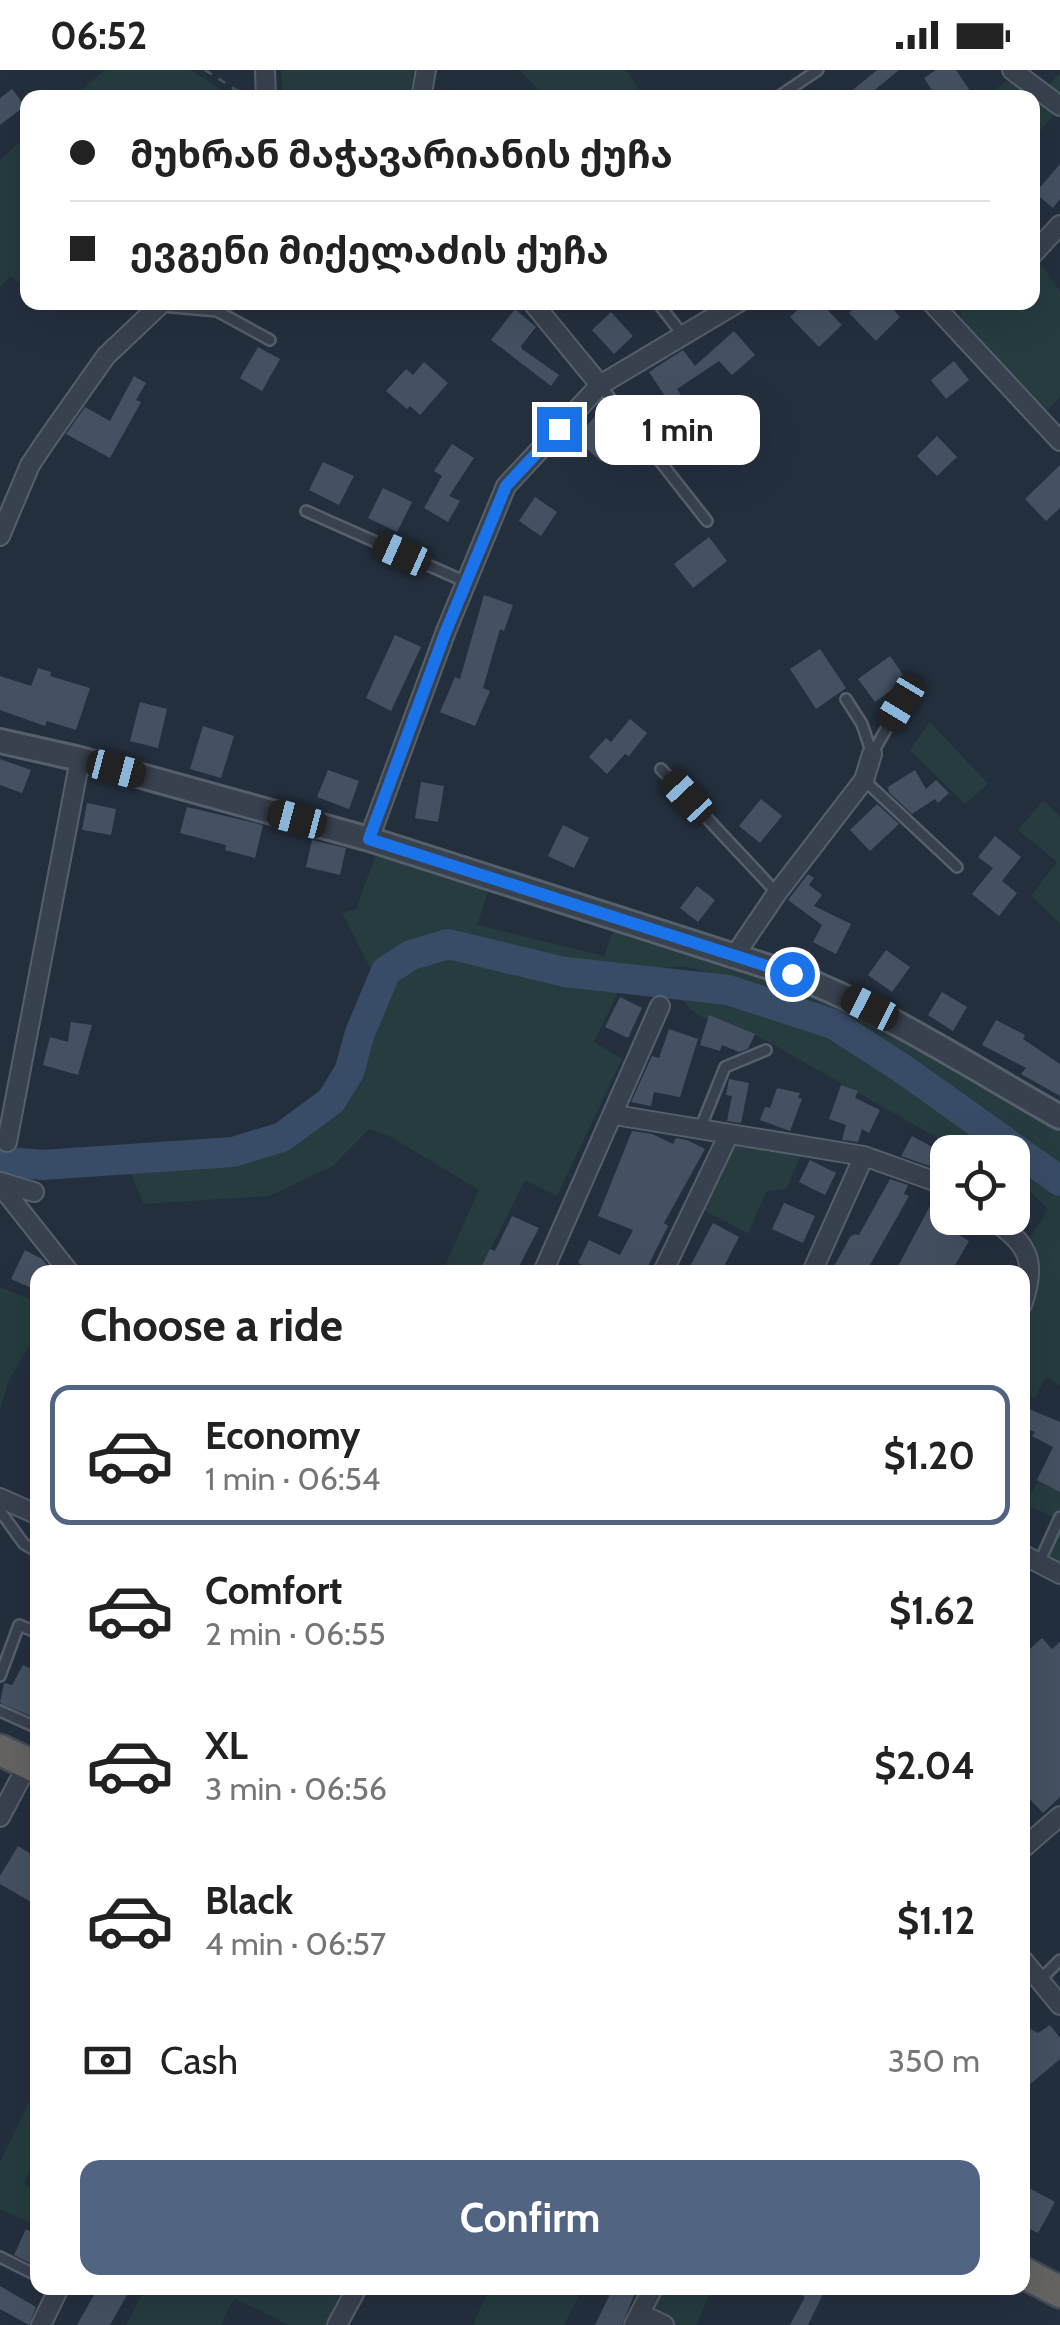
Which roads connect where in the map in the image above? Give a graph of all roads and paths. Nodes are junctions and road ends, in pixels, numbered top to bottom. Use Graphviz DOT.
graph roads {
  1 [pos="205,70"];
  2 [pos="818,70"];
  3 [pos="1016,71"];
  4 [pos="236,90"];
  5 [pos="789,90"];
  6 [pos="1040,90"];
  7 [pos="1040,90"];
  8 [pos="1060,106"];
  9 [pos="1060,225"];
  10 [pos="1040,247"];
  11 [pos="156,310"];
  12 [pos="209,310"];
  13 [pos="539,310"];
  14 [pos="663,310"];
  15 [pos="724,310"];
  16 [pos="941,310"];
  17 [pos="683,335"];
  18 [pos="270,340"];
  19 [pos="600,384"];
  20 [pos="1060,441"];
  21 [pos="306,511"];
  22 [pos="707,521"];
  23 [pos="0,536"];
  24 [pos="466,582"];
  25 [pos="846,699"];
  26 [pos="901,703"];
  27 [pos="0,741"];
  28 [pos="872,754"];
  29 [pos="80,759"];
  30 [pos="661,769"];
  31 [pos="864,780"];
  32 [pos="369,839"];
  33 [pos="956,868"];
  34 [pos="777,893"];
  35 [pos="733,958"];
  36 [pos="660,1006"];
  37 [pos="766,1050"];
  38 [pos="615,1115"];
  39 [pos="1060,1117"];
  40 [pos="700,1129"];
  41 [pos="729,1134"];
  42 [pos="7,1142"];
  43 [pos="864,1156"];
  44 [pos="930,1179"];
  45 [pos="0,1184"];
  46 [pos="34,1192"];
  47 [pos="1013,1235"];
  48 [pos="64,1265"];
  49 [pos="546,1265"];
  50 [pos="666,1265"];
  51 [pos="815,1265"];
  52 [pos="1030,1265"];
  53 [pos="0,1498"];
  54 [pos="0,1510"];
  55 [pos="30,1511"];
  56 [pos="1060,1518"];
  57 [pos="30,1547"];
  58 [pos="1031,1558"];
  59 [pos="1060,1574"];
  60 [pos="30,1629"];
  61 [pos="0,1676"];
  62 [pos="0,1711"];
  63 [pos="30,1724"];
  64 [pos="0,1750"];
  65 [pos="30,1765"];
  66 [pos="30,1771"];
  67 [pos="1060,1816"];
  68 [pos="0,1817"];
  69 [pos="1030,1842"];
  70 [pos="1060,1960"];
  71 [pos="1030,1968"];
  72 [pos="1040,1980"];
  73 [pos="1060,2005"];
  74 [pos="0,2256"];
  75 [pos="30,2272"];
  76 [pos="1030,2276"];
  77 [pos="1060,2292"];
  78 [pos="56,2295"];
  79 [pos="353,2295"];
  80 [pos="649,2295"];
  81 [pos="637,2319"];
  82 [pos="41,2325"];
  83 [pos="338,2325"];
  84 [pos="664,2325"];
  1 -- 4 [label="path"];
  2 -- 5 [label="lane"];
  3 -- 7 [label="street"];
  6 -- 8 [label="street"];
  9 -- 10 [label="street"];
  11 -- 23 [label="street"];
  12 -- 18 [label="lane"];
  13 -- 19 [label="street"];
  14 -- 17 [label="lane"];
  15 -- 17 [label="street"];
  16 -- 20 [label="street"];
  17 -- 19 [label="street"];
  19 -- 22 [label="lane"];
  19 -- 24 [label="street"];
  21 -- 24 [label="lane"];
  24 -- 32 [label="street"];
  25 -- 28 [label="lane"];
  26 -- 28 [label="lane"];
  27 -- 29 [label="street"];
  28 -- 31 [label="street"];
  29 -- 32 [label="street"];
  29 -- 42 [label="street"];
  30 -- 34 [label="lane"];
  31 -- 33 [label="lane"];
  31 -- 34 [label="street"];
  32 -- 35 [label="street"];
  34 -- 35 [label="street"];
  35 -- 39 [label="street"];
  36 -- 38 [label="street"];
  37 -- 40 [label="lane"];
  38 -- 40 [label="street"];
  38 -- 49 [label="street"];
  40 -- 41 [label="street"];
  41 -- 43 [label="street"];
  41 -- 50 [label="street"];
  43 -- 44 [label="street"];
  43 -- 51 [label="street"];
  45 -- 46 [label="street"];
  45 -- 48 [label="street"];
  47 -- 52 [label="street"];
  53 -- 55 [label="street"];
  54 -- 57 [label="lane"];
  56 -- 58 [label="lane"];
  58 -- 59 [label="street"];
  60 -- 61 [label="lane"];
  62 -- 63 [label="lane"];
  64 -- 65 [label="highway"];
  66 -- 68 [label="street"];
  67 -- 69 [label="street"];
  70 -- 72 [label="lane"];
  71 -- 72 [label="street"];
  72 -- 73 [label="street"];
  74 -- 75 [label="lane"];
  76 -- 77 [label="highway"];
  78 -- 82 [label="street"];
  79 -- 83 [label="street"];
  80 -- 81 [label="street"];
  81 -- 84 [label="street"];
}
